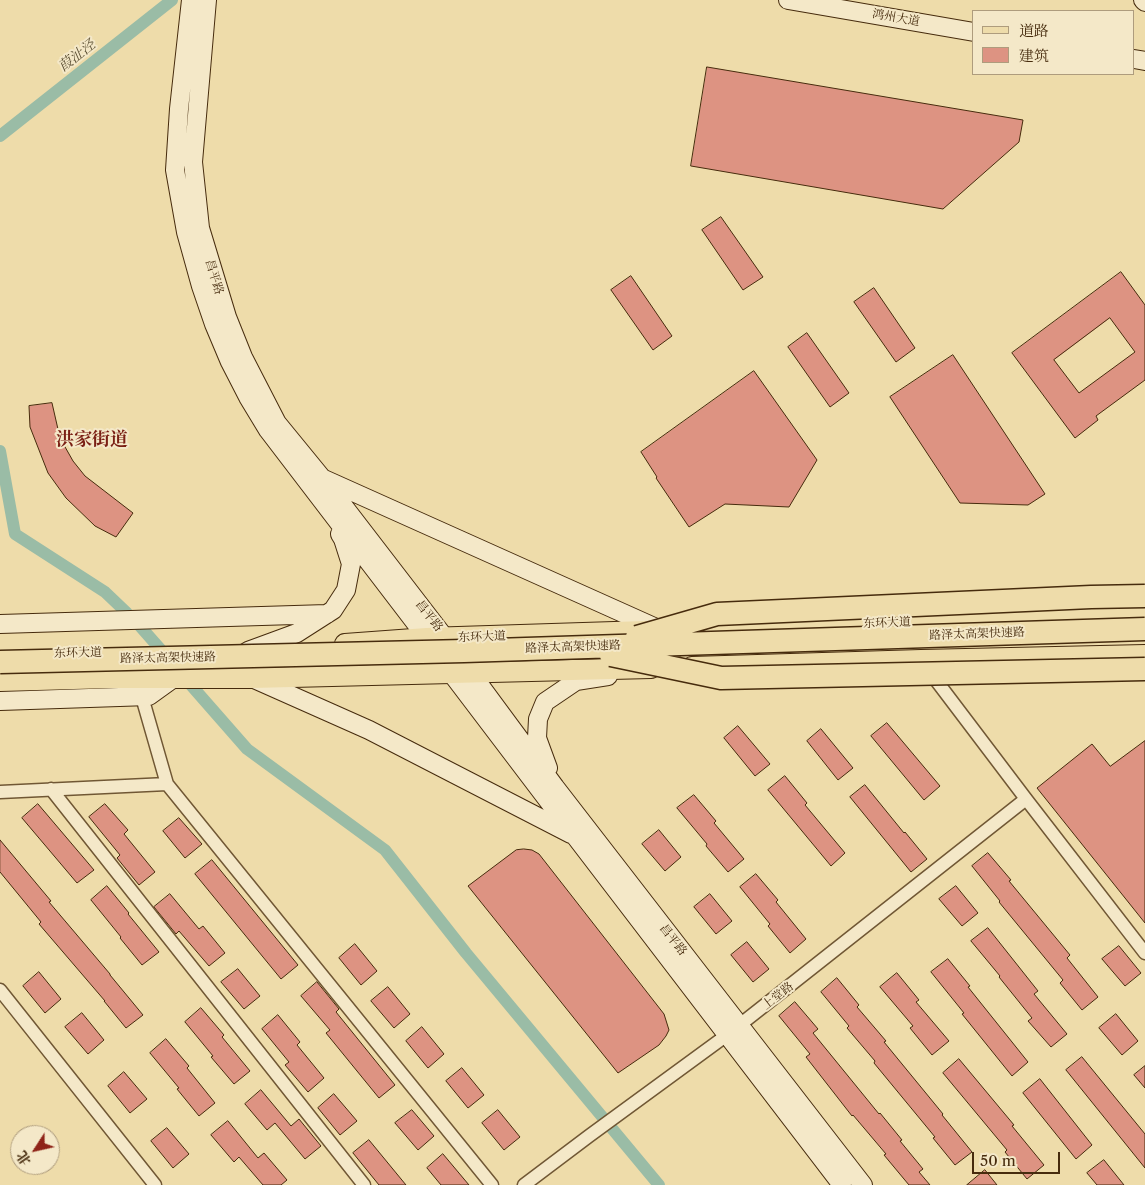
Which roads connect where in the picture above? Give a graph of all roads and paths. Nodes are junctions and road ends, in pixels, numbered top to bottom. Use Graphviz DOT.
graph roads {
  1 [pos="788,0"];
  2 [pos="196,2"];
  3 [pos="972,32"];
  4 [pos="317,483"];
  5 [pos="1145,596"];
  6 [pos="327,614"];
  7 [pos="1145,614"];
  8 [pos="0,624"];
  9 [pos="1145,629"];
  10 [pos="664,631"];
  11 [pos="436,638"];
  12 [pos="1145,640"];
  13 [pos="248,650"];
  14 [pos="608,650"];
  15 [pos="1145,654"];
  16 [pos="0,655"];
  17 [pos="921,660"];
  18 [pos="0,662"];
  19 [pos="669,668"];
  20 [pos="1145,669"];
  21 [pos="0,672"];
  22 [pos="461,673"];
  23 [pos="174,678"];
  24 [pos="252,678"];
  25 [pos="0,681"];
  26 [pos="142,697"];
  27 [pos="0,701"];
  28 [pos="167,784"];
  29 [pos="555,787"];
  30 [pos="51,789"];
  31 [pos="0,792"];
  32 [pos="1026,799"];
  33 [pos="574,836"];
  34 [pos="1145,953"];
  35 [pos="0,990"];
  36 [pos="733,1031"];
  37 [pos="155,1185"];
  38 [pos="364,1185"];
  39 [pos="492,1185"];
  40 [pos="524,1185"];
  41 [pos="842,1185"];
  42 [pos="863,1185"];
  1 -- 3 [label="main road, 鸿州大道"];
  2 -- 4 [label="main road, 昌平路"];
  4 -- 6 [label="main road"];
  4 -- 10 [label="main road"];
  4 -- 11 [label="main road, 昌平路"];
  5 -- 14 [label="highway, bridge"];
  6 -- 8 [label="main road"];
  6 -- 13 [label="main road"];
  7 -- 10 [label="main road, 东环大道"];
  9 -- 14 [label="highway, 路泽太高架快速路, bridge"];
  10 -- 11 [label="main road, 东环大道"];
  11 -- 13 [label="main road, 东环大道"];
  11 -- 22 [label="main road, 昌平路"];
  12 -- 14 [label="highway, 路泽太高架快速路, bridge"];
  13 -- 16 [label="main road, 东环大道"];
  14 -- 18 [label="highway, 路泽太高架快速路, bridge"];
  14 -- 20 [label="highway, bridge"];
  14 -- 21 [label="highway, 路泽太高架快速路"];
  15 -- 17 [label="main road, 东环大道"];
  17 -- 19 [label="main road, 东环大道"];
  17 -- 32 [label="street"];
  19 -- 22 [label="main road, 东环大道"];
  19 -- 29 [label="main road"];
  22 -- 24 [label="main road, 东环大道"];
  22 -- 29 [label="main road, 昌平路"];
  22 -- 33 [label="main road, 昌平路"];
  23 -- 24 [label="main road, 东环大道"];
  23 -- 25 [label="main road, 东环大道"];
  23 -- 26 [label="main road"];
  24 -- 33 [label="main road"];
  26 -- 27 [label="main road"];
  26 -- 28 [label="street"];
  28 -- 30 [label="street"];
  28 -- 39 [label="street"];
  29 -- 36 [label="main road, 昌平路"];
  30 -- 31 [label="street"];
  30 -- 38 [label="street"];
  32 -- 34 [label="street"];
  32 -- 36 [label="street, 上堂路"];
  33 -- 36 [label="main road, 昌平路"];
  35 -- 37 [label="street"];
  36 -- 40 [label="street, 上堂路"];
  36 -- 41 [label="main road, 昌平路"];
  36 -- 42 [label="main road, 昌平路"];
}
